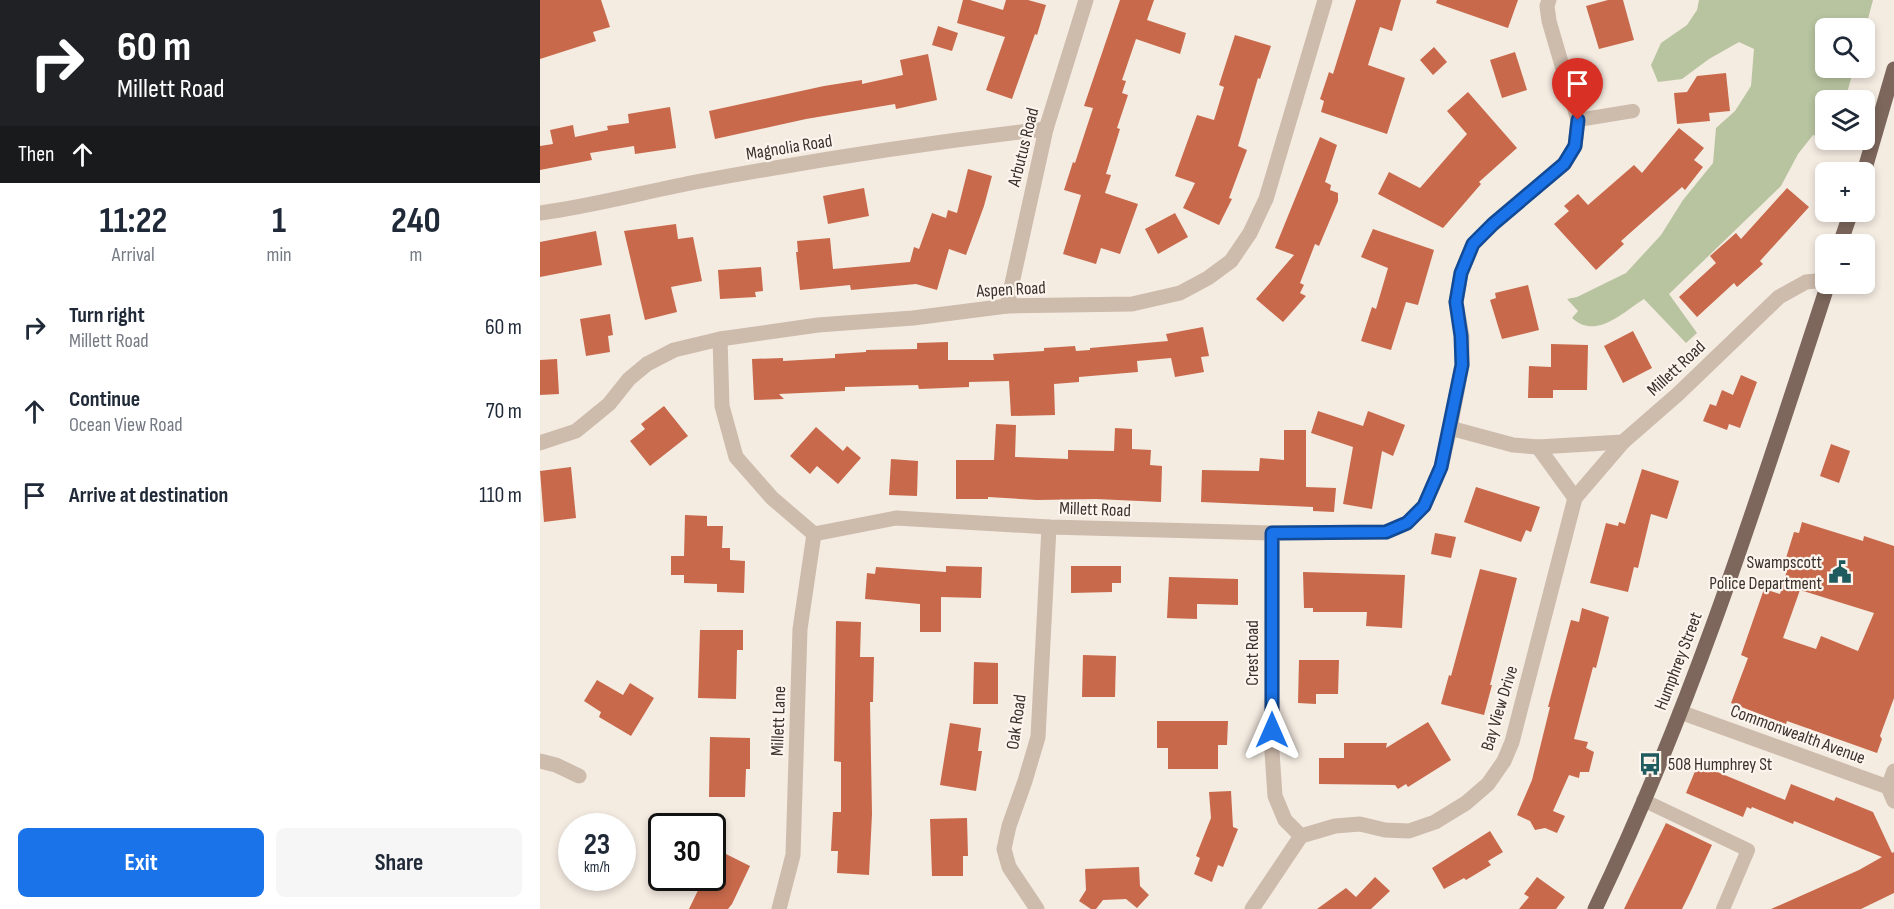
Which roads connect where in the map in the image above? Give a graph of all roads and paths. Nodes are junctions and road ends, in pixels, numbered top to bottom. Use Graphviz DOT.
graph roads {
  1 [pos="1086,0"];
  2 [pos="1325,0"];
  3 [pos="1549,0"];
  4 [pos="1894,69"];
  5 [pos="1633,111"];
  6 [pos="1578,120"];
  7 [pos="1046,129"];
  8 [pos="1867,162"];
  9 [pos="540,213"];
  10 [pos="1815,282"];
  11 [pos="1823,294"];
  12 [pos="1007,306"];
  13 [pos="720,339"];
  14 [pos="1450,428"];
  15 [pos="1623,442"];
  16 [pos="540,443"];
  17 [pos="1538,447"];
  18 [pos="1575,498"];
  19 [pos="1049,527"];
  20 [pos="1272,533"];
  21 [pos="814,534"];
  22 [pos="1680,712"];
  23 [pos="540,761"];
  24 [pos="1894,771"];
  25 [pos="579,776"];
  26 [pos="1891,794"];
  27 [pos="1643,800"];
  28 [pos="1301,836"];
  29 [pos="779,909"];
  30 [pos="1037,909"];
  31 [pos="1252,909"];
  32 [pos="1595,909"];
  33 [pos="1724,909"];
  1 -- 7 [label="street, Arbutus Road"];
  2 -- 12 [label="street, Aspen Road"];
  3 -- 6 [label="street"];
  4 -- 8 [label="main road"];
  5 -- 6 [label="lane"];
  6 -- 14 [label="street, Millett Road"];
  7 -- 9 [label="street, Magnolia Road"];
  7 -- 12 [label="street, Arbutus Road"];
  10 -- 15 [label="street, Millett Road"];
  11 -- 22 [label="main road, Humphrey Street"];
  12 -- 13 [label="street, Aspen Road"];
  13 -- 16 [label="street, Aspen Road"];
  13 -- 21 [label="street"];
  14 -- 17 [label="street"];
  14 -- 20 [label="street, Millett Road"];
  15 -- 17 [label="street"];
  15 -- 18 [label="street, Bay View Drive"];
  17 -- 18 [label="street"];
  18 -- 28 [label="street, Bay View Drive"];
  19 -- 20 [label="street, Millett Road"];
  19 -- 21 [label="street, Millett Road"];
  19 -- 30 [label="street, Oak Road"];
  20 -- 28 [label="street, Crest Road"];
  21 -- 29 [label="street, Millett Lane"];
  22 -- 26 [label="street, Commonwealth Avenue"];
  22 -- 27 [label="main road, Humphrey Street"];
  23 -- 25 [label="street"];
  24 -- 26 [label="street"];
  27 -- 32 [label="main road, Humphrey Street"];
  27 -- 33 [label="lane"];
  28 -- 31 [label="street"];
}
